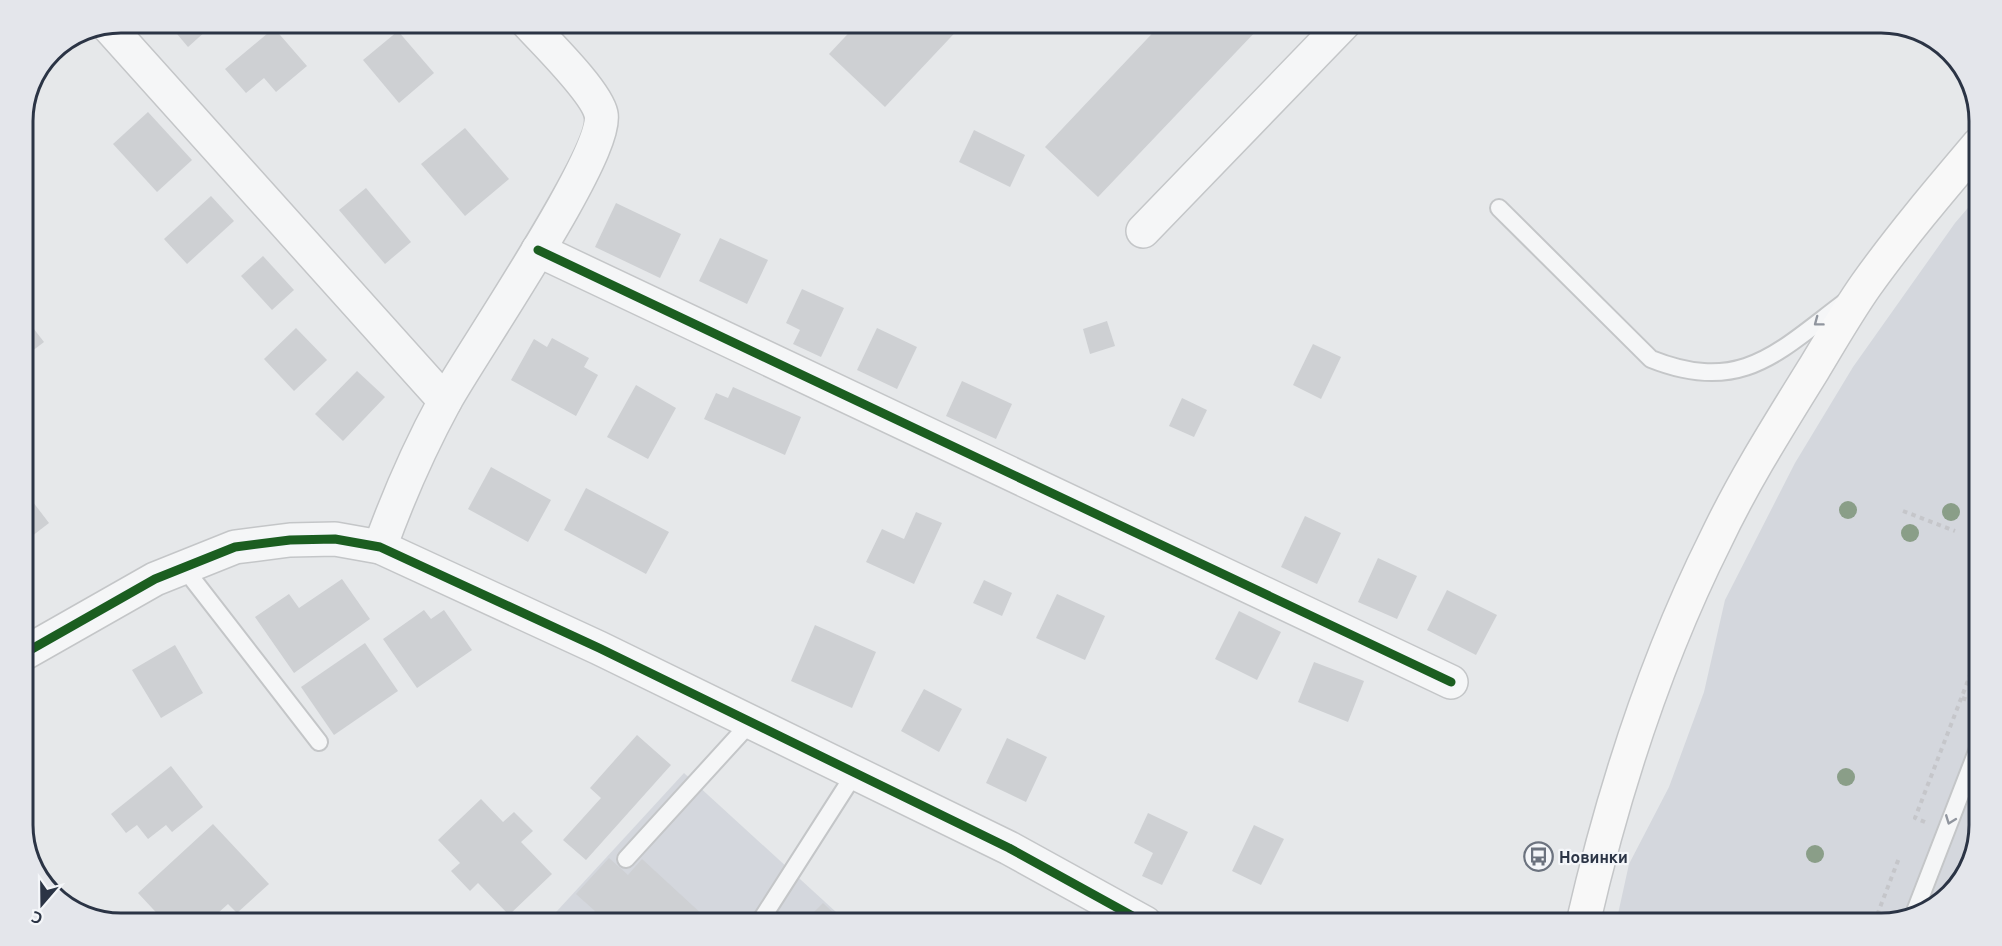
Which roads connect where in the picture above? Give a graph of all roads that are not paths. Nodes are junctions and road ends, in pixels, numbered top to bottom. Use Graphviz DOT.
graph roads {
  1 [pos="537,33"];
  2 [pos="1334,33"];
  3 [pos="115,34"];
  4 [pos="1969,156"];
  5 [pos="1499,208"];
  6 [pos="1143,231"];
  7 [pos="538,250"];
  8 [pos="1865,286"];
  9 [pos="445,400"];
  10 [pos="380,547"];
  11 [pos="184,568"];
  12 [pos="33,648"];
  13 [pos="1451,682"];
  14 [pos="751,722"];
  15 [pos="319,742"];
  16 [pos="855,773"];
  17 [pos="1969,774"];
  18 [pos="626,859"];
  19 [pos="1918,905"];
  20 [pos="766,913"];
  21 [pos="1125,913"];
  22 [pos="1586,913"];
  1 -- 7 [label="street"];
  2 -- 6 [label="street"];
  3 -- 9 [label="street"];
  4 -- 8 [label="main road"];
  8 -- 5 [label="lane, one-way"];
  7 -- 9 [label="street"];
  7 -- 13 [label="street"];
  8 -- 22 [label="main road"];
  9 -- 10 [label="street"];
  10 -- 11 [label="street"];
  10 -- 14 [label="street"];
  11 -- 12 [label="street"];
  11 -- 15 [label="lane"];
  14 -- 16 [label="street"];
  14 -- 18 [label="lane"];
  16 -- 20 [label="lane"];
  16 -- 21 [label="street"];
  17 -- 19 [label="lane, one-way"];
}
